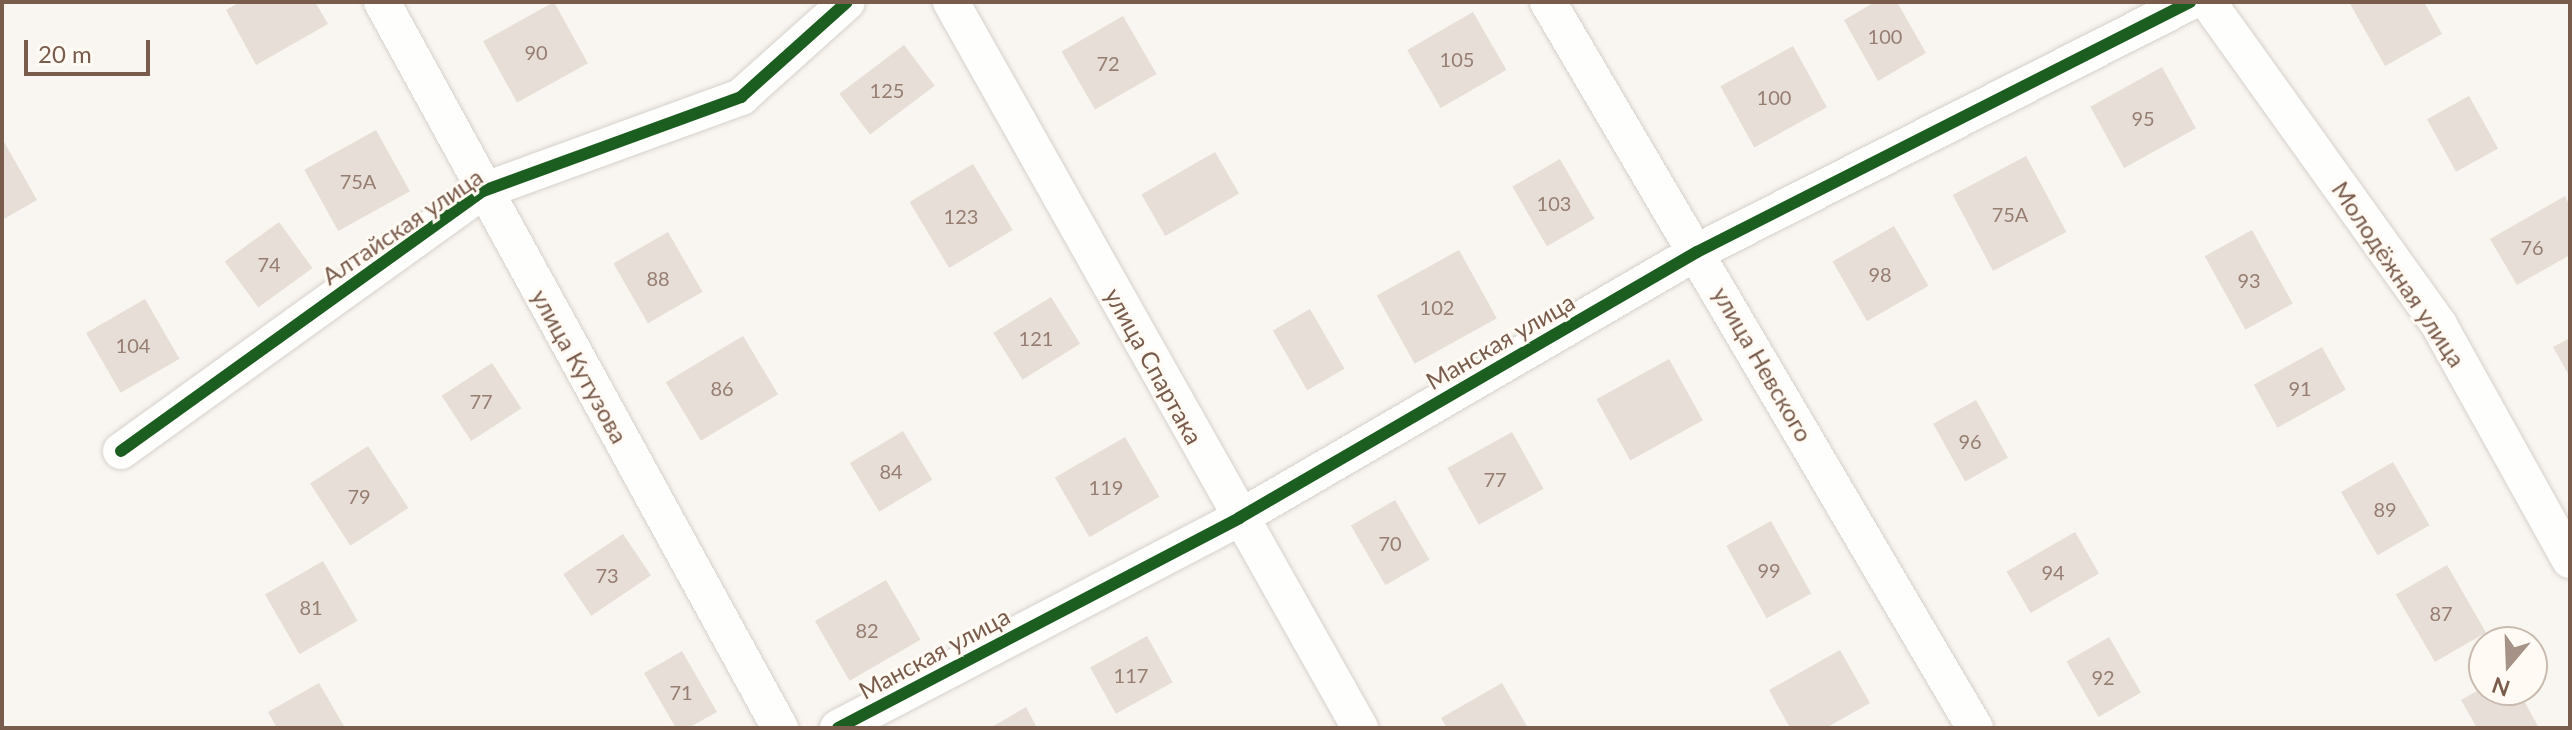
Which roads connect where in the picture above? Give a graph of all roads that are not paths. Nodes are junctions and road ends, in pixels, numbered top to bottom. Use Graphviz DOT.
graph roads {
  1 [pos="382,2"];
  2 [pos="847,2"];
  3 [pos="951,2"];
  4 [pos="1548,2"];
  5 [pos="2190,2"];
  6 [pos="2208,2"];
  7 [pos="483,191"];
  8 [pos="1697,252"];
  9 [pos="121,451"];
  10 [pos="1239,518"];
  11 [pos="2570,560"];
  12 [pos="780,728"];
  13 [pos="838,728"];
  14 [pos="1360,728"];
  15 [pos="1975,728"];
  1 -- 7 [label="street, улица Кутузова"];
  2 -- 7 [label="street, Алтайская улица"];
  3 -- 10 [label="street, улица Спартака"];
  4 -- 8 [label="street, улица Невского"];
  5 -- 8 [label="street, Манская улица"];
  6 -- 11 [label="street, Молодёжная улица"];
  7 -- 9 [label="street, Алтайская улица"];
  7 -- 12 [label="street, улица Кутузова"];
  8 -- 10 [label="street, Манская улица"];
  8 -- 15 [label="street, улица Невского"];
  10 -- 13 [label="street, Манская улица"];
  10 -- 14 [label="street, улица Спартака"];
}
